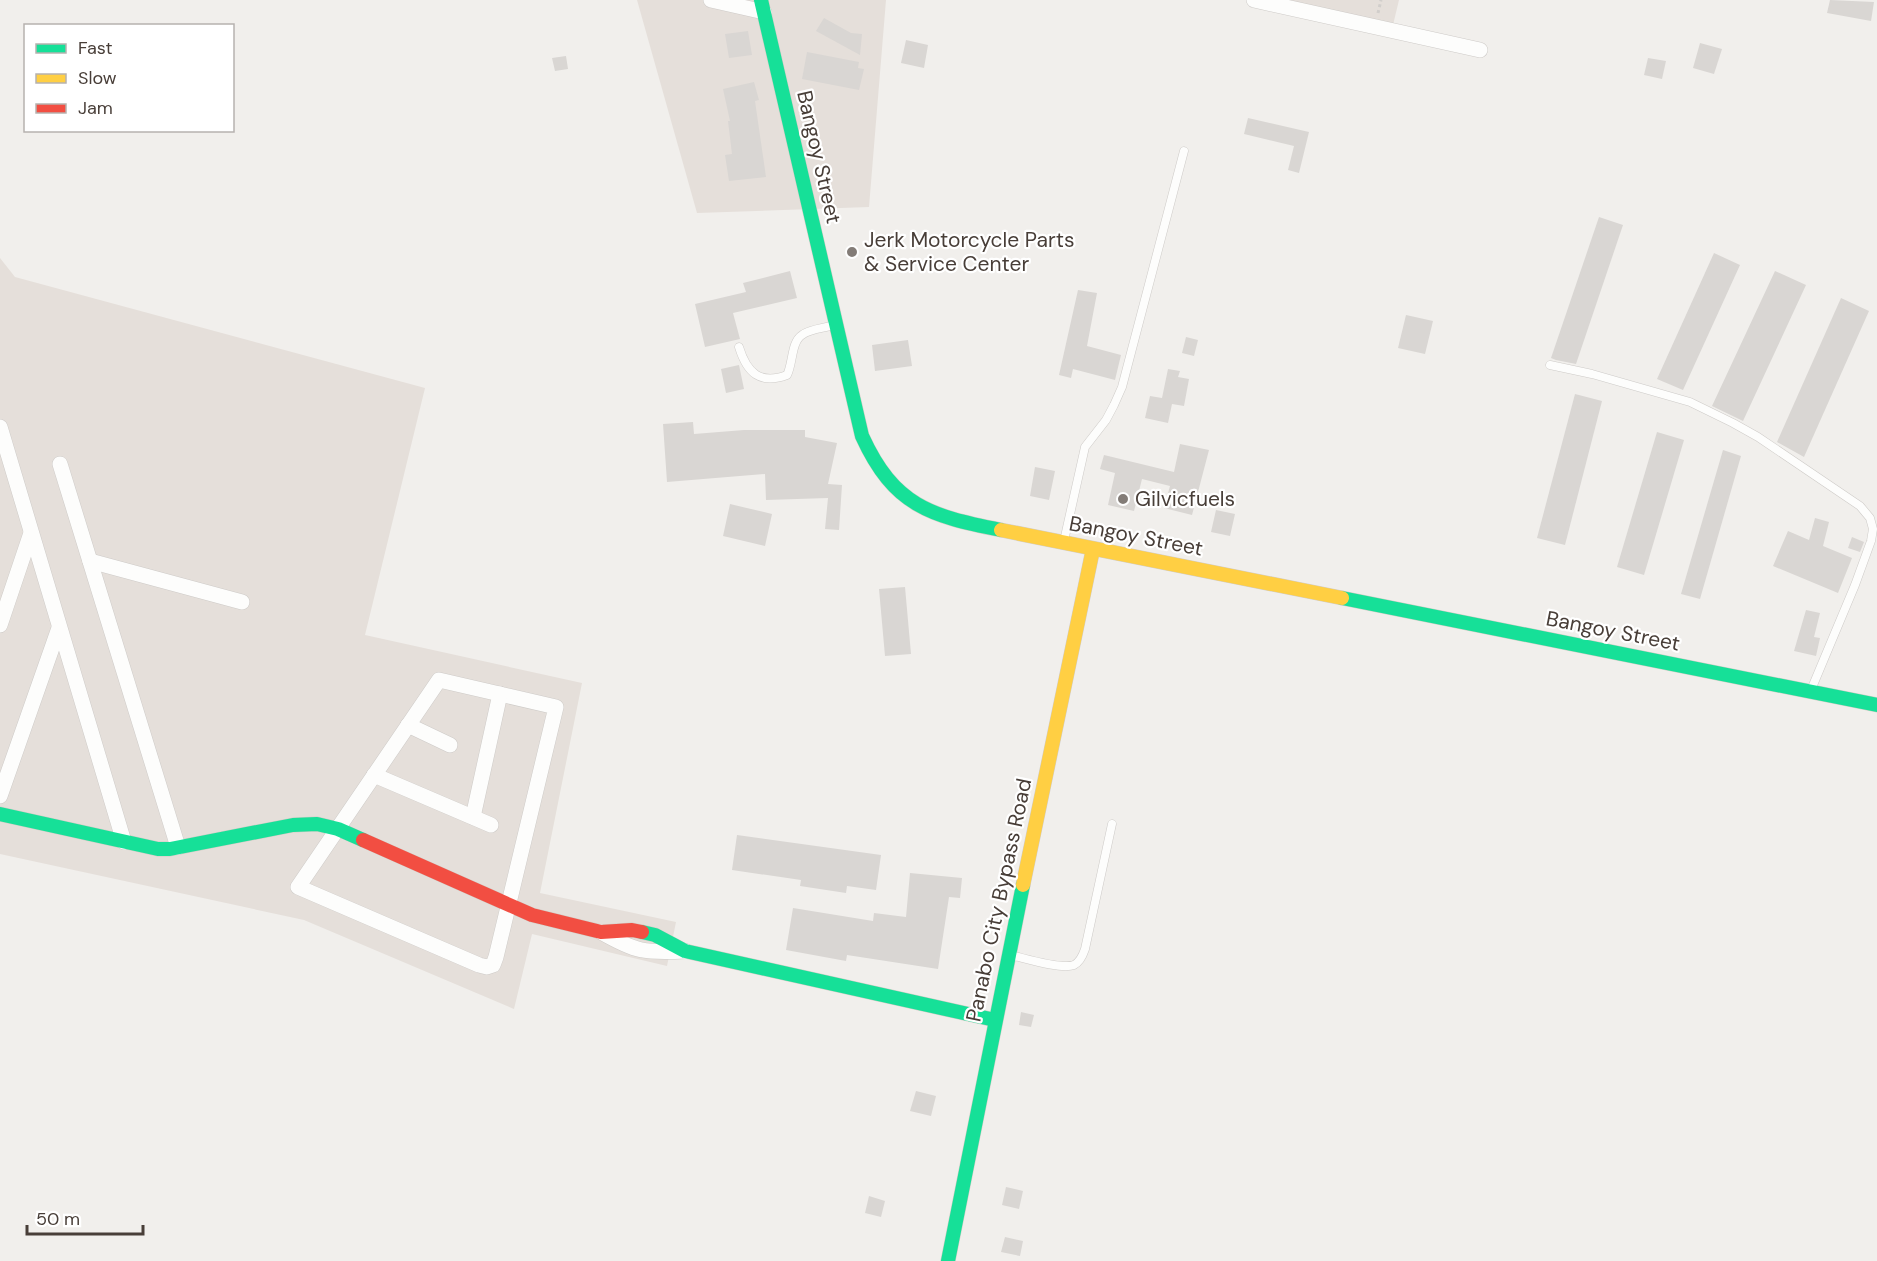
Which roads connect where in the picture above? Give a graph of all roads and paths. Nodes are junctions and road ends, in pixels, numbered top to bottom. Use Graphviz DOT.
graph roads {
  1 [pos="711,0"];
  2 [pos="1254,0"];
  3 [pos="762,6"];
  4 [pos="1480,50"];
  5 [pos="1184,151"];
  6 [pos="836,325"];
  7 [pos="739,347"];
  8 [pos="1550,365"];
  9 [pos="1,435"];
  10 [pos="60,464"];
  11 [pos="31,533"];
  12 [pos="1064,543"];
  13 [pos="1093,549"];
  14 [pos="90,561"];
  15 [pos="242,602"];
  16 [pos="0,625"];
  17 [pos="59,628"];
  18 [pos="1810,692"];
  19 [pos="500,694"];
  20 [pos="1877,705"];
  21 [pos="408,725"];
  22 [pos="450,745"];
  23 [pos="374,775"];
  24 [pos="0,796"];
  25 [pos="0,814"];
  26 [pos="473,817"];
  27 [pos="1112,824"];
  28 [pos="491,825"];
  29 [pos="338,829"];
  30 [pos="124,842"];
  31 [pos="178,847"];
  32 [pos="510,906"];
  33 [pos="601,932"];
  34 [pos="685,951"];
  35 [pos="1009,955"];
  36 [pos="995,1020"];
  37 [pos="948,1261"];
  1 -- 3 [label="street"];
  2 -- 4 [label="street"];
  3 -- 6 [label="street, Bangoy Street"];
  5 -- 12 [label="lane"];
  6 -- 7 [label="lane"];
  6 -- 12 [label="street, Bangoy Street"];
  8 -- 18 [label="lane"];
  9 -- 11 [label="street"];
  10 -- 14 [label="street"];
  11 -- 16 [label="street"];
  11 -- 17 [label="street"];
  12 -- 13 [label="street, Bangoy Street"];
  13 -- 18 [label="street, Bangoy Street"];
  13 -- 35 [label="street, Panabo City Bypass Road"];
  14 -- 15 [label="street"];
  14 -- 31 [label="street"];
  17 -- 24 [label="street"];
  17 -- 30 [label="street"];
  18 -- 20 [label="street, Bangoy Street"];
  19 -- 21 [label="street"];
  19 -- 26 [label="street"];
  19 -- 32 [label="street"];
  21 -- 22 [label="street"];
  21 -- 23 [label="street"];
  23 -- 26 [label="street"];
  23 -- 29 [label="street"];
  25 -- 30 [label="street"];
  26 -- 28 [label="street"];
  27 -- 35 [label="lane"];
  29 -- 31 [label="street"];
  29 -- 32 [label="street"];
  29 -- 32 [label="street"];
  30 -- 31 [label="street"];
  32 -- 33 [label="street"];
  33 -- 34 [label="street"];
  34 -- 36 [label="street"];
  35 -- 36 [label="street, Panabo City Bypass Road"];
  36 -- 37 [label="street, Panabo City Bypass Road"];
}
